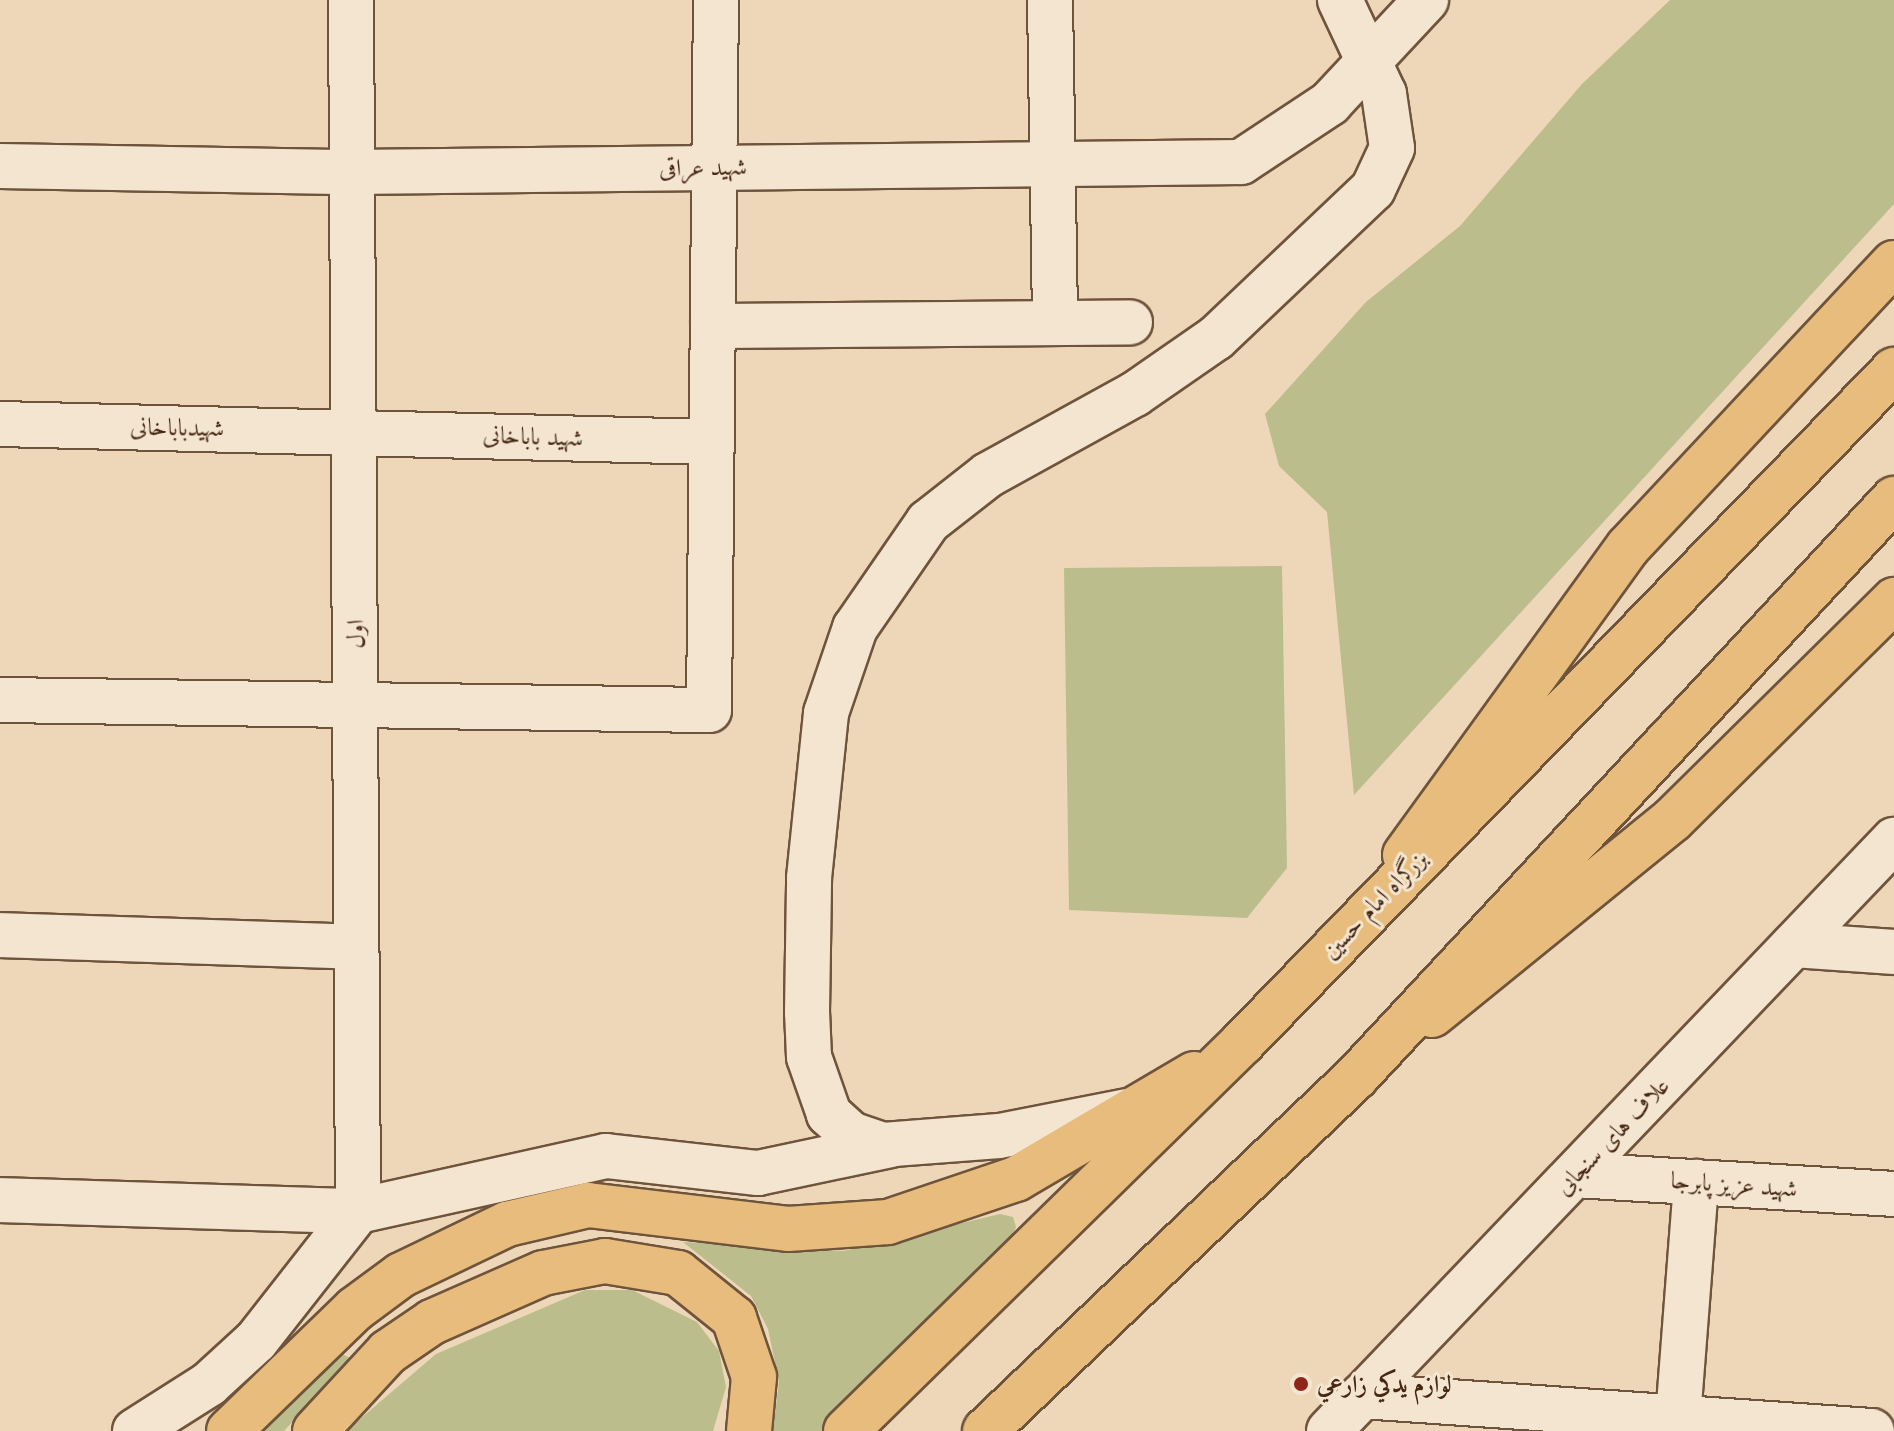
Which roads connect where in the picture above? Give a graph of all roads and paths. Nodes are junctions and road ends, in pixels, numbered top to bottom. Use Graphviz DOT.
graph roads {
  1 [pos="351,0"];
  2 [pos="716,0"];
  3 [pos="1050,0"];
  4 [pos="1340,0"];
  5 [pos="1426,0"];
  6 [pos="1367,57"];
  7 [pos="1052,164"];
  8 [pos="0,166"];
  9 [pos="715,166"];
  10 [pos="352,172"];
  11 [pos="1894,263"];
  12 [pos="1055,322"];
  13 [pos="1130,322"];
  14 [pos="713,326"];
  15 [pos="1894,370"];
  16 [pos="0,424"];
  17 [pos="353,430"];
  18 [pos="712,442"];
  19 [pos="1894,499"];
  20 [pos="1894,600"];
  21 [pos="0,700"];
  22 [pos="355,705"];
  23 [pos="1894,840"];
  24 [pos="1361,916"];
  25 [pos="0,935"];
  26 [pos="1794,945"];
  27 [pos="356,947"];
  28 [pos="1894,952"];
  29 [pos="1243,1042"];
  30 [pos="1356,1077"];
  31 [pos="1144,1108"];
  32 [pos="891,1145"];
  33 [pos="1575,1175"];
  34 [pos="1696,1182"];
  35 [pos="1894,1194"];
  36 [pos="0,1200"];
  37 [pos="358,1211"];
  38 [pos="1362,1396"];
  39 [pos="1678,1418"];
  40 [pos="135,1431"];
  41 [pos="229,1431"];
  42 [pos="315,1431"];
  43 [pos="749,1431"];
  44 [pos="846,1431"];
  45 [pos="985,1431"];
  46 [pos="1329,1431"];
  47 [pos="1872,1431"];
  1 -- 10 [label="street, اول"];
  2 -- 9 [label="street"];
  3 -- 7 [label="street"];
  4 -- 6 [label="street"];
  5 -- 6 [label="street, شهید عراقی"];
  6 -- 7 [label="street, شهید عراقی"];
  6 -- 32 [label="street"];
  7 -- 9 [label="street, شهید عراقی"];
  7 -- 12 [label="street"];
  8 -- 10 [label="street, شهید عراقی"];
  9 -- 10 [label="street, شهید عراقی"];
  9 -- 14 [label="street"];
  10 -- 17 [label="street, اول"];
  11 -- 24 [label="main road"];
  12 -- 13 [label="street"];
  12 -- 14 [label="street"];
  14 -- 18 [label="street"];
  15 -- 24 [label="main road, بزرگراه امام حسین"];
  16 -- 17 [label="street, شهیدباباخانی"];
  17 -- 18 [label="street, شهید باباخانی"];
  17 -- 22 [label="street, اول"];
  18 -- 22 [label="street"];
  19 -- 30 [label="main road"];
  20 -- 30 [label="main road"];
  21 -- 22 [label="street"];
  22 -- 27 [label="street, اول"];
  23 -- 26 [label="street, علاف های سنجابی"];
  24 -- 29 [label="main road, بزرگراه امام حسین"];
  25 -- 27 [label="street"];
  26 -- 28 [label="street"];
  26 -- 33 [label="street, علاف های سنجابی"];
  27 -- 37 [label="street, اول"];
  29 -- 31 [label="main road"];
  29 -- 44 [label="main road, بزرگراه امام حسین"];
  30 -- 45 [label="main road"];
  31 -- 32 [label="street"];
  31 -- 41 [label="main road"];
  32 -- 37 [label="street"];
  33 -- 34 [label="street, شهید عزیز پابرجا"];
  33 -- 38 [label="street, علاف های سنجابی"];
  34 -- 35 [label="street, شهید عزیز پابرجا"];
  34 -- 39 [label="street"];
  36 -- 37 [label="street"];
  37 -- 40 [label="street"];
  38 -- 39 [label="street"];
  38 -- 46 [label="street, علاف های سنجابی"];
  39 -- 47 [label="street"];
  42 -- 43 [label="main road"];
}
